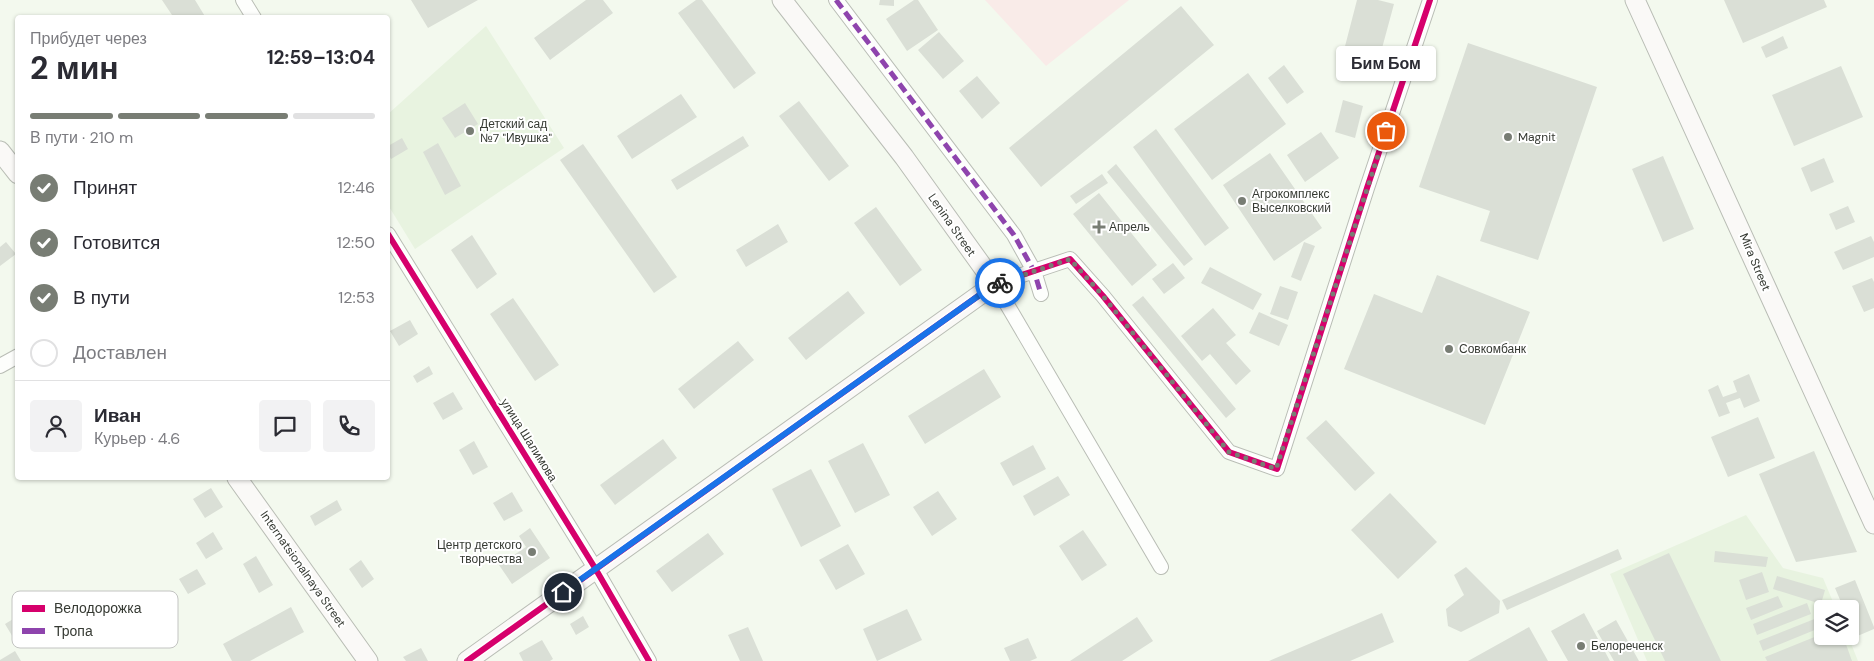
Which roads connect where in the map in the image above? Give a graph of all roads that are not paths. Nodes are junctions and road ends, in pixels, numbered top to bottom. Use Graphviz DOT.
graph roads {
  1 [pos="243,0"];
  2 [pos="782,0"];
  3 [pos="836,0"];
  4 [pos="1430,0"];
  5 [pos="1635,0"];
  6 [pos="252,15"];
  7 [pos="0,151"];
  8 [pos="15,170"];
  9 [pos="390,237"];
  10 [pos="1034,272"];
  11 [pos="995,284"];
  12 [pos="1041,294"];
  13 [pos="15,358"];
  14 [pos="0,366"];
  15 [pos="239,480"];
  16 [pos="1874,524"];
  17 [pos="596,568"];
  18 [pos="1162,568"];
  19 [pos="368,661"];
  20 [pos="467,661"];
  21 [pos="649,661"];
  1 -- 6 [label="street"];
  2 -- 11 [label="street, Lenina Street"];
  3 -- 10 [label="street"];
  4 -- 10 [label="street"];
  5 -- 16 [label="street, Mira Street"];
  7 -- 8 [label="street"];
  9 -- 17 [label="street, улица Шалимова"];
  10 -- 11 [label="street"];
  10 -- 12 [label="street"];
  11 -- 17 [label="street"];
  11 -- 18 [label="street, Lenina Street"];
  13 -- 14 [label="street"];
  15 -- 19 [label="street, Internatsionalnaya Street"];
  17 -- 20 [label="street"];
  17 -- 21 [label="street, улица Шалимова"];
}
